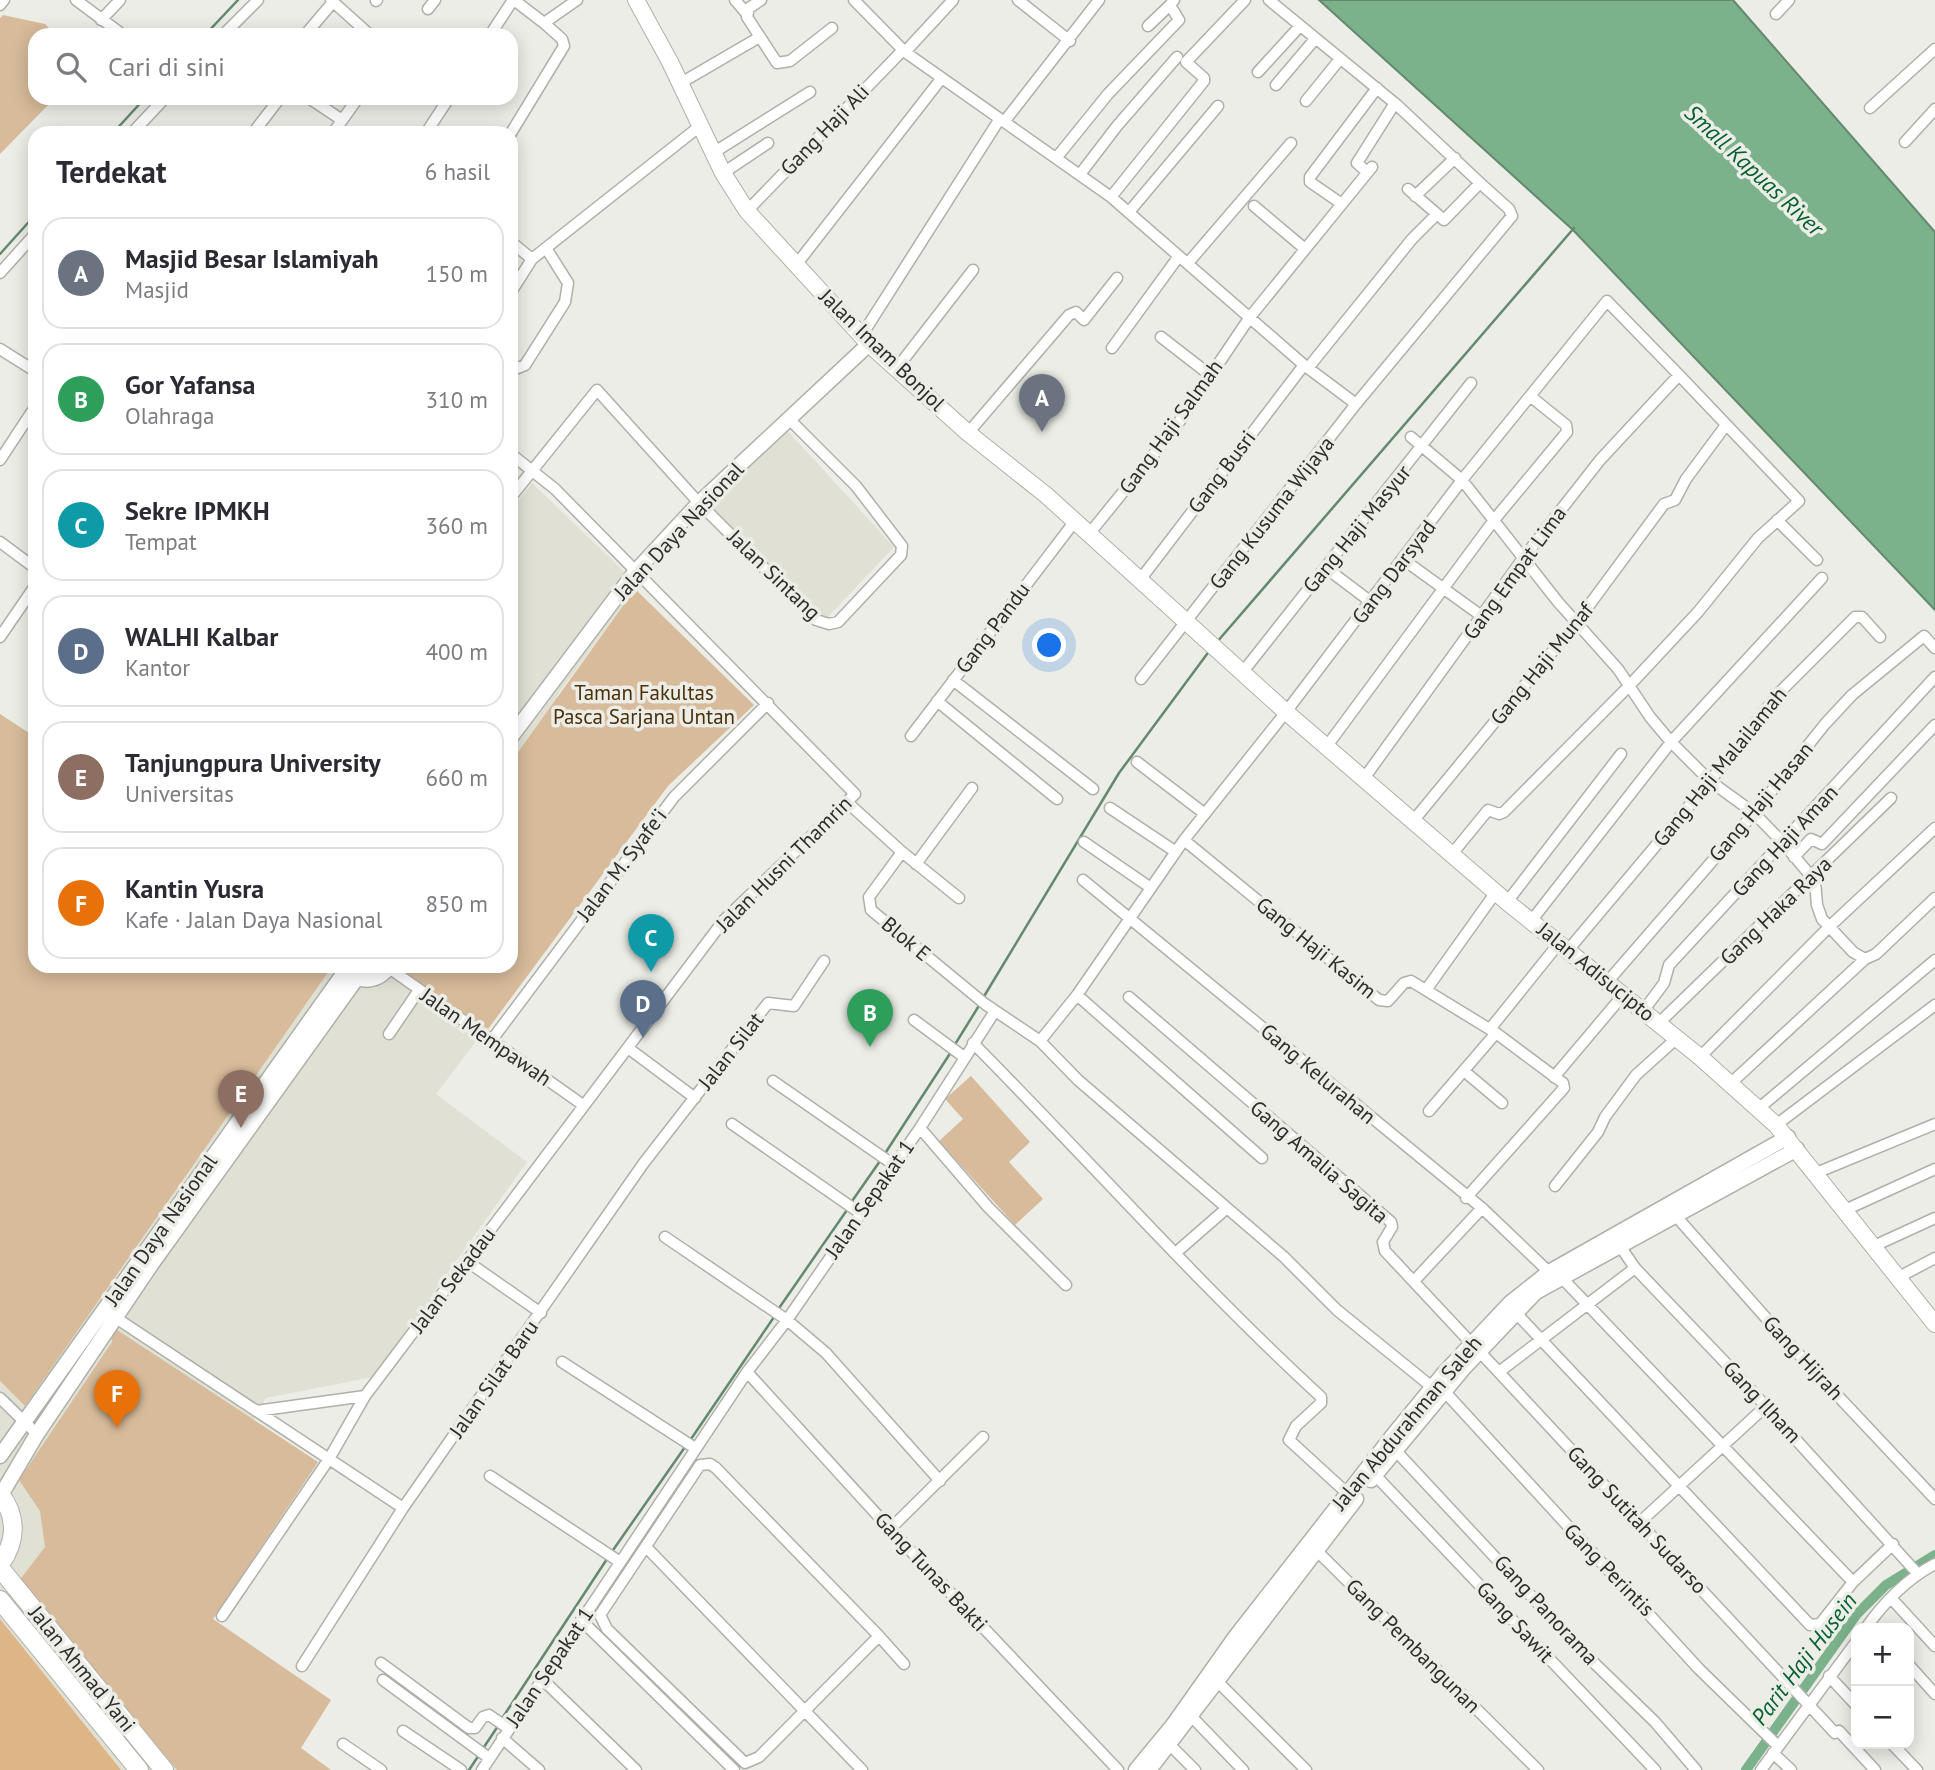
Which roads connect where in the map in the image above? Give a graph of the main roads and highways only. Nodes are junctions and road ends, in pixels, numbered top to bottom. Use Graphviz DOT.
graph roads {
  1 [pos="636,0"];
  2 [pos="1223,654"];
  3 [pos="1932,1314"];
  4 [pos="1,1494"];
  5 [pos="0,1566"];
  6 [pos="0,1600"];
  7 [pos="139,1770"];
  8 [pos="164,1770"];
  1 -- 2 [label="main road, Jalan Imam Bonjol"];
  2 -- 3 [label="main road, Jalan Adisucipto"];
  4 -- 5 [label="highway"];
  5 -- 8 [label="highway, Jalan Ahmad Yani"];
  6 -- 7 [label="highway, Jalan Ahmad Yani"];
}
